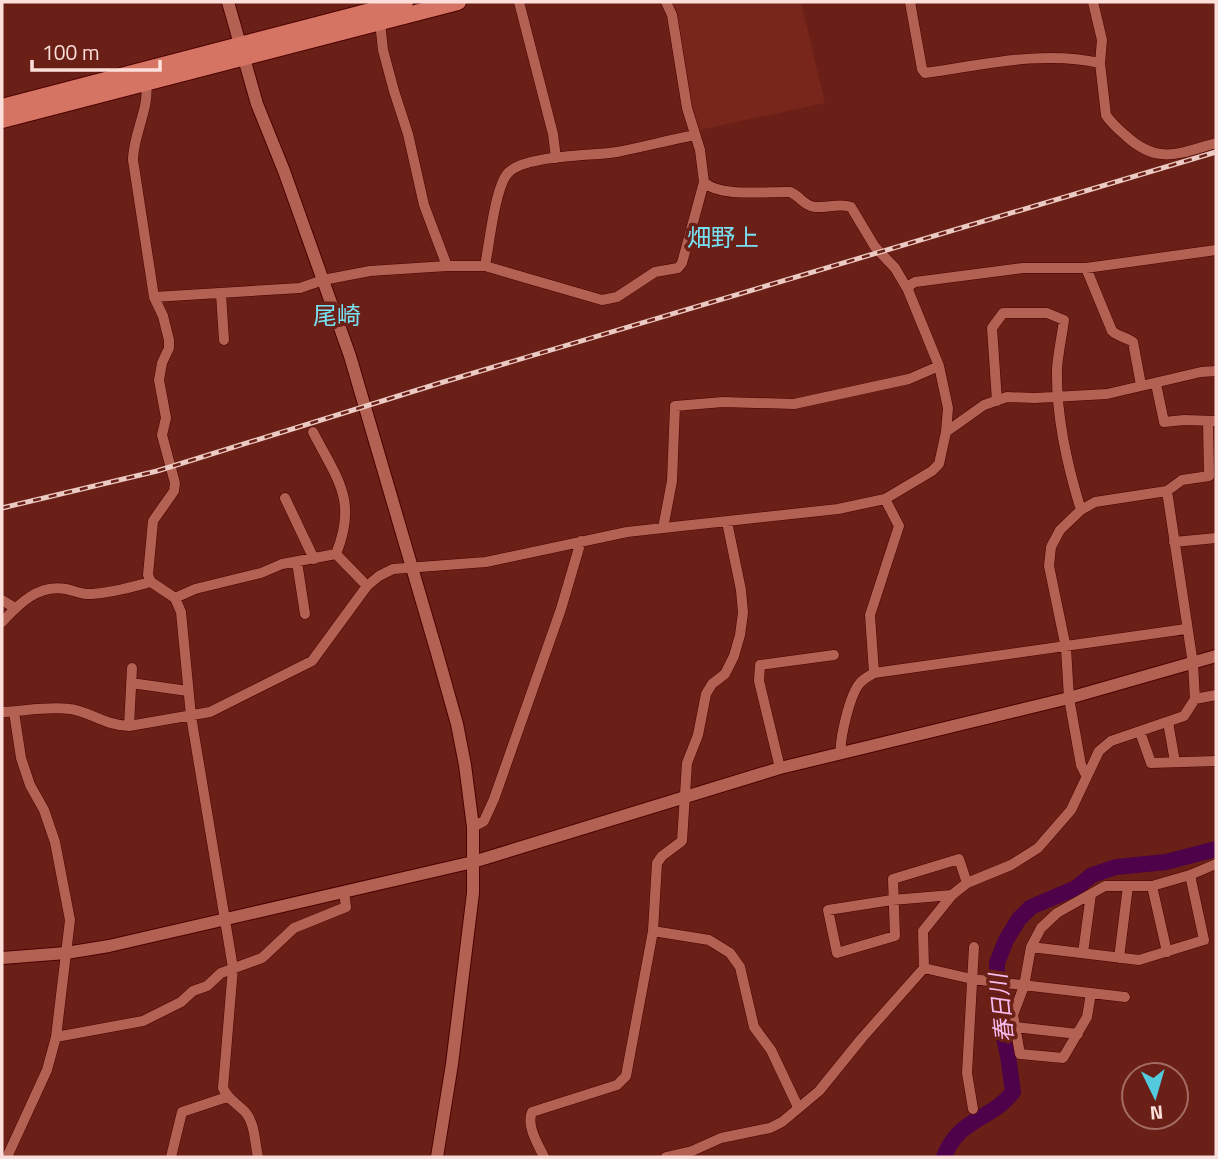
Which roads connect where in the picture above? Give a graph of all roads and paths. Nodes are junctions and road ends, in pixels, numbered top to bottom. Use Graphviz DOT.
graph roads {
  1 [pos="228,2"];
  2 [pos="405,2"];
  3 [pos="458,2"];
  4 [pos="519,2"];
  5 [pos="666,2"];
  6 [pos="910,2"];
  7 [pos="1093,2"];
  8 [pos="377,11"];
  9 [pos="241,52"];
  10 [pos="1100,62"];
  11 [pos="146,84"];
  12 [pos="2,107"];
  13 [pos="2,120"];
  14 [pos="695,135"];
  15 [pos="1216,143"];
  16 [pos="556,158"];
  17 [pos="704,182"];
  18 [pos="1216,250"];
  19 [pos="447,266"];
  20 [pos="485,266"];
  21 [pos="1086,268"];
  22 [pos="323,279"];
  23 [pos="908,290"];
  24 [pos="221,294"];
  25 [pos="154,296"];
  26 [pos="224,340"];
  27 [pos="939,366"];
  28 [pos="1216,372"];
  29 [pos="1156,384"];
  30 [pos="1141,385"];
  31 [pos="1059,397"];
  32 [pos="997,401"];
  33 [pos="1212,421"];
  34 [pos="313,432"];
  35 [pos="946,432"];
  36 [pos="1212,476"];
  37 [pos="1167,491"];
  38 [pos="285,498"];
  39 [pos="885,499"];
  40 [pos="1081,510"];
  41 [pos="727,522"];
  42 [pos="663,528"];
  43 [pos="1216,538"];
  44 [pos="582,541"];
  45 [pos="1174,542"];
  46 [pos="336,554"];
  47 [pos="314,559"];
  48 [pos="296,562"];
  49 [pos="413,567"];
  50 [pos="151,582"];
  51 [pos="367,586"];
  52 [pos="175,598"];
  53 [pos="2,600"];
  54 [pos="15,608"];
  55 [pos="305,614"];
  56 [pos="2,622"];
  57 [pos="1186,629"];
  58 [pos="1066,648"];
  59 [pos="834,654"];
  60 [pos="1216,656"];
  61 [pos="1193,664"];
  62 [pos="132,668"];
  63 [pos="874,673"];
  64 [pos="131,683"];
  65 [pos="188,691"];
  66 [pos="1216,695"];
  67 [pos="1069,698"];
  68 [pos="1195,699"];
  69 [pos="2,712"];
  70 [pos="14,712"];
  71 [pos="191,716"];
  72 [pos="1168,722"];
  73 [pos="129,726"];
  74 [pos="1140,732"];
  75 [pos="841,754"];
  76 [pos="1216,761"];
  77 [pos="1175,762"];
  78 [pos="780,768"];
  79 [pos="1086,775"];
  80 [pos="684,796"];
  81 [pos="473,827"];
  82 [pos="473,862"];
  83 [pos="1216,864"];
  84 [pos="1191,875"];
  85 [pos="967,883"];
  86 [pos="1128,886"];
  87 [pos="1152,886"];
  88 [pos="344,892"];
  89 [pos="1091,894"];
  90 [pos="952,895"];
  91 [pos="892,900"];
  92 [pos="227,920"];
  93 [pos="653,931"];
  94 [pos="974,947"];
  95 [pos="1031,947"];
  96 [pos="1167,952"];
  97 [pos="66,953"];
  98 [pos="1083,953"];
  99 [pos="2,958"];
  100 [pos="1119,958"];
  101 [pos="233,968"];
  102 [pos="924,968"];
  103 [pos="972,979"];
  104 [pos="1019,985"];
  105 [pos="1091,993"];
  106 [pos="1125,997"];
  107 [pos="1015,1027"];
  108 [pos="1078,1034"];
  109 [pos="56,1037"];
  110 [pos="227,1097"];
  111 [pos="798,1107"];
  112 [pos="973,1109"];
  113 [pos="7,1157"];
  114 [pos="171,1157"];
  115 [pos="258,1157"];
  116 [pos="437,1157"];
  117 [pos="544,1157"];
  118 [pos="666,1157"];
  1 -- 9 [label="street"];
  2 -- 8 [label="highway"];
  3 -- 8 [label="highway"];
  4 -- 16 [label="street"];
  5 -- 14 [label="street"];
  6 -- 10 [label="street"];
  7 -- 10 [label="street"];
  8 -- 9 [label="highway"];
  8 -- 19 [label="street"];
  9 -- 11 [label="highway"];
  9 -- 12 [label="highway"];
  9 -- 22 [label="street"];
  10 -- 15 [label="street"];
  11 -- 13 [label="highway"];
  11 -- 25 [label="street"];
  14 -- 16 [label="street"];
  14 -- 17 [label="street"];
  16 -- 20 [label="street"];
  17 -- 20 [label="street"];
  17 -- 23 [label="street"];
  18 -- 21 [label="street"];
  19 -- 20 [label="street"];
  19 -- 22 [label="street"];
  21 -- 23 [label="street"];
  21 -- 30 [label="street"];
  22 -- 24 [label="street"];
  22 -- 49 [label="street"];
  23 -- 27 [label="street"];
  24 -- 25 [label="street"];
  24 -- 26 [label="street"];
  25 -- 50 [label="street"];
  27 -- 35 [label="street"];
  27 -- 42 [label="street"];
  28 -- 29 [label="street"];
  29 -- 30 [label="street"];
  29 -- 33 [label="street"];
  30 -- 31 [label="street"];
  31 -- 32 [label="street"];
  31 -- 32 [label="street"];
  31 -- 40 [label="street"];
  32 -- 35 [label="street"];
  33 -- 36 [label="street"];
  34 -- 46 [label="street"];
  35 -- 39 [label="street"];
  36 -- 37 [label="street"];
  37 -- 40 [label="street"];
  37 -- 45 [label="street"];
  38 -- 47 [label="street"];
  39 -- 41 [label="street"];
  39 -- 63 [label="street"];
  40 -- 58 [label="street"];
  41 -- 42 [label="street"];
  41 -- 80 [label="street"];
  42 -- 44 [label="street"];
  43 -- 45 [label="street"];
  44 -- 49 [label="street"];
  44 -- 81 [label="street"];
  45 -- 57 [label="street"];
  46 -- 47 [label="street"];
  46 -- 51 [label="street"];
  47 -- 48 [label="street"];
  48 -- 52 [label="street"];
  48 -- 55 [label="street"];
  49 -- 51 [label="street"];
  49 -- 81 [label="street"];
  50 -- 52 [label="street"];
  50 -- 54 [label="street"];
  51 -- 71 [label="street"];
  52 -- 65 [label="street"];
  53 -- 54 [label="street"];
  54 -- 56 [label="street"];
  57 -- 58 [label="street"];
  57 -- 61 [label="street"];
  58 -- 63 [label="street"];
  58 -- 67 [label="street"];
  59 -- 78 [label="street"];
  60 -- 61 [label="street"];
  61 -- 67 [label="street"];
  61 -- 68 [label="street"];
  62 -- 64 [label="street"];
  63 -- 75 [label="street"];
  64 -- 65 [label="street"];
  64 -- 73 [label="street"];
  65 -- 71 [label="street"];
  66 -- 68 [label="street"];
  67 -- 75 [label="street"];
  67 -- 79 [label="street"];
  68 -- 72 [label="street"];
  69 -- 70 [label="street"];
  70 -- 73 [label="street"];
  70 -- 97 [label="street"];
  71 -- 73 [label="street"];
  71 -- 92 [label="street"];
  72 -- 74 [label="street"];
  72 -- 77 [label="street"];
  74 -- 77 [label="street"];
  74 -- 79 [label="street"];
  75 -- 78 [label="street"];
  76 -- 77 [label="street"];
  78 -- 80 [label="street"];
  79 -- 85 [label="street"];
  80 -- 82 [label="street"];
  80 -- 93 [label="street"];
  81 -- 82 [label="street"];
  82 -- 88 [label="street"];
  82 -- 116 [label="street"];
  83 -- 84 [label="street"];
  84 -- 87 [label="street"];
  84 -- 96 [label="street"];
  85 -- 90 [label="street"];
  85 -- 91 [label="street"];
  86 -- 87 [label="street"];
  86 -- 89 [label="street"];
  86 -- 100 [label="street"];
  87 -- 96 [label="street"];
  88 -- 92 [label="street"];
  88 -- 101 [label="street"];
  89 -- 95 [label="street"];
  89 -- 98 [label="street"];
  90 -- 91 [label="street"];
  90 -- 102 [label="street"];
  91 -- 91 [label="street"];
  92 -- 97 [label="street"];
  92 -- 101 [label="street"];
  93 -- 111 [label="street"];
  93 -- 117 [label="street"];
  94 -- 103 [label="street"];
  95 -- 98 [label="street"];
  95 -- 104 [label="street"];
  96 -- 100 [label="street"];
  97 -- 99 [label="street"];
  97 -- 109 [label="street"];
  98 -- 100 [label="street"];
  101 -- 109 [label="street"];
  101 -- 110 [label="street"];
  102 -- 103 [label="street"];
  102 -- 111 [label="street"];
  103 -- 104 [label="street"];
  103 -- 112 [label="street"];
  104 -- 105 [label="street"];
  104 -- 107 [label="street"];
  105 -- 106 [label="street"];
  105 -- 108 [label="street"];
  107 -- 108 [label="street"];
  107 -- 108 [label="street"];
  109 -- 113 [label="street"];
  110 -- 114 [label="street"];
  110 -- 115 [label="street"];
  111 -- 118 [label="street"];
}
